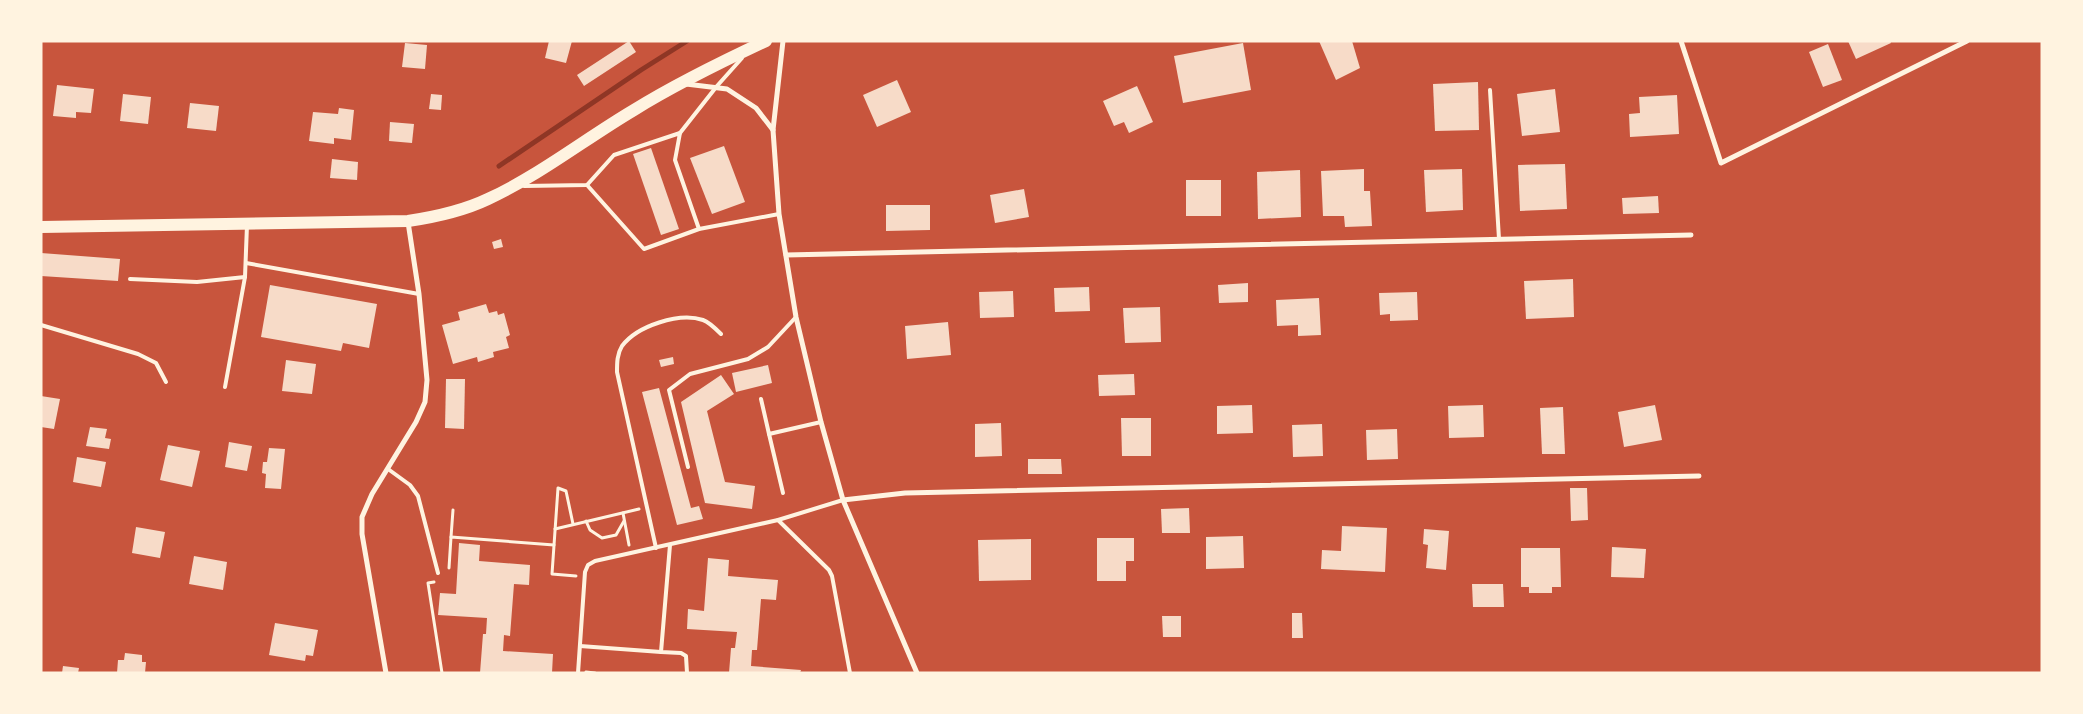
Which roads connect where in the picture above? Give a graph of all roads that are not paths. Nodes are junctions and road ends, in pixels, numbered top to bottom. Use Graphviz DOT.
graph roads {
  1 [pos="766,41"];
  2 [pos="783,41"];
  3 [pos="1681,41"];
  4 [pos="1967,41"];
  5 [pos="751,48"];
  6 [pos="683,83"];
  7 [pos="716,86"];
  8 [pos="1490,90"];
  9 [pos="773,130"];
  10 [pos="680,134"];
  11 [pos="587,185"];
  12 [pos="515,186"];
  13 [pos="779,214"];
  14 [pos="408,221"];
  15 [pos="248,225"];
  16 [pos="41,227"];
  17 [pos="699,229"];
  18 [pos="1691,235"];
  19 [pos="1499,239"];
  20 [pos="786,255"];
  21 [pos="246,263"];
  22 [pos="245,276"];
  23 [pos="130,279"];
  24 [pos="419,294"];
  25 [pos="796,317"];
  26 [pos="41,325"];
  27 [pos="722,334"];
  28 [pos="166,382"];
  29 [pos="225,387"];
  30 [pos="761,399"];
  31 [pos="821,422"];
  32 [pos="769,434"];
  33 [pos="688,467"];
  34 [pos="388,469"];
  35 [pos="1699,476"];
  36 [pos="783,493"];
  37 [pos="843,500"];
  38 [pos="778,520"];
  39 [pos="670,544"];
  40 [pos="656,548"];
  41 [pos="438,573"];
  42 [pos="580,646"];
  43 [pos="661,652"];
  44 [pos="386,673"];
  45 [pos="578,673"];
  46 [pos="687,673"];
  47 [pos="850,673"];
  48 [pos="917,673"];
  1 -- 5 [label="main road"];
  2 -- 9 [label="street"];
  3 -- 4 [label="street"];
  5 -- 6 [label="main road"];
  5 -- 7 [label="lane"];
  6 -- 7 [label="street"];
  6 -- 12 [label="main road"];
  7 -- 9 [label="street"];
  7 -- 10 [label="lane"];
  8 -- 19 [label="lane"];
  9 -- 13 [label="street"];
  10 -- 11 [label="lane"];
  10 -- 17 [label="lane"];
  11 -- 12 [label="lane"];
  11 -- 17 [label="lane"];
  12 -- 14 [label="main road"];
  13 -- 17 [label="lane"];
  13 -- 20 [label="street"];
  14 -- 15 [label="main road"];
  14 -- 24 [label="street"];
  15 -- 16 [label="main road"];
  15 -- 21 [label="lane"];
  18 -- 19 [label="street"];
  19 -- 20 [label="street"];
  20 -- 25 [label="street"];
  21 -- 22 [label="lane"];
  21 -- 24 [label="lane"];
  22 -- 23 [label="lane"];
  22 -- 29 [label="lane"];
  24 -- 34 [label="street"];
  25 -- 31 [label="street"];
  25 -- 33 [label="lane"];
  26 -- 28 [label="lane"];
  27 -- 40 [label="lane"];
  30 -- 32 [label="lane"];
  31 -- 32 [label="lane"];
  31 -- 37 [label="street"];
  32 -- 36 [label="lane"];
  34 -- 41 [label="lane"];
  34 -- 44 [label="street"];
  35 -- 37 [label="street"];
  37 -- 38 [label="lane"];
  37 -- 48 [label="street"];
  38 -- 39 [label="lane"];
  38 -- 47 [label="lane"];
  39 -- 40 [label="lane"];
  39 -- 43 [label="lane"];
  40 -- 42 [label="lane"];
  42 -- 43 [label="lane"];
  42 -- 45 [label="lane"];
  43 -- 46 [label="lane"];
}
